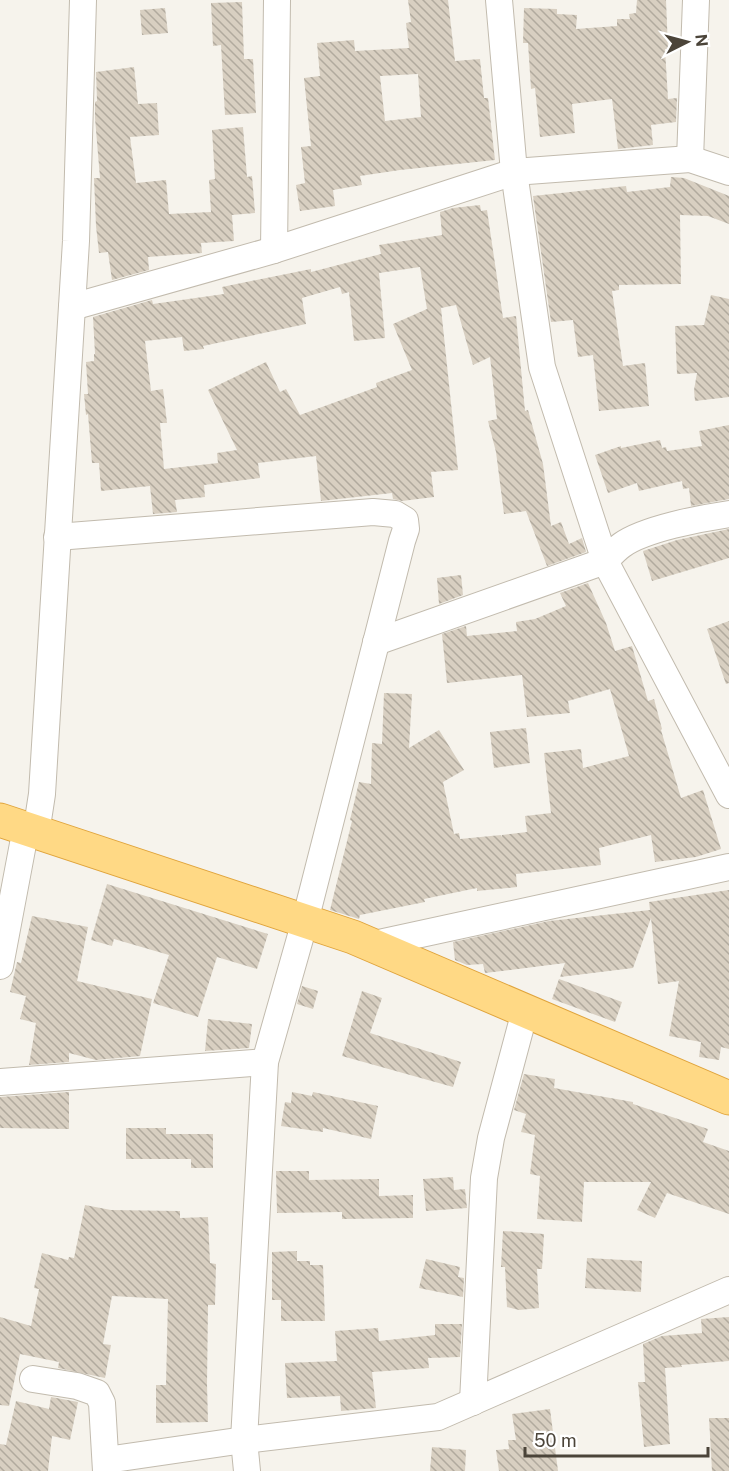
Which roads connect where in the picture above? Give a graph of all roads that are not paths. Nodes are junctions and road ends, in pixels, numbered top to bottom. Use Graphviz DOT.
graph roads {
  1 [pos="83,0"];
  2 [pos="277,0"];
  3 [pos="499,0"];
  4 [pos="696,0"];
  5 [pos="690,159"];
  6 [pos="514,172"];
  7 [pos="729,172"];
  8 [pos="273,250"];
  9 [pos="72,307"];
  10 [pos="729,514"];
  11 [pos="57,537"];
  12 [pos="605,561"];
  13 [pos="376,642"];
  14 [pos="729,795"];
  15 [pos="21,827"];
  16 [pos="729,867"];
  17 [pos="305,921"];
  18 [pos="370,945"];
  19 [pos="0,966"];
  20 [pos="525,1011"];
  21 [pos="265,1062"];
  22 [pos="0,1082"];
  23 [pos="729,1098"];
  24 [pos="729,1290"];
  25 [pos="33,1379"];
  26 [pos="473,1401"];
  27 [pos="244,1440"];
  28 [pos="106,1465"];
  29 [pos="247,1471"];
  1 -- 9 [label="street"];
  2 -- 8 [label="street"];
  3 -- 6 [label="street"];
  4 -- 5 [label="street"];
  5 -- 6 [label="street"];
  5 -- 7 [label="street"];
  6 -- 8 [label="street"];
  6 -- 12 [label="street"];
  8 -- 9 [label="street"];
  9 -- 11 [label="street"];
  10 -- 12 [label="street"];
  11 -- 13 [label="street"];
  11 -- 15 [label="street"];
  12 -- 13 [label="street"];
  12 -- 14 [label="street"];
  13 -- 17 [label="street"];
  15 -- 17 [label="highway"];
  15 -- 19 [label="street"];
  16 -- 18 [label="street"];
  17 -- 18 [label="highway"];
  17 -- 21 [label="street"];
  18 -- 20 [label="highway"];
  20 -- 23 [label="highway"];
  20 -- 26 [label="street"];
  21 -- 22 [label="street"];
  21 -- 27 [label="street"];
  24 -- 26 [label="street"];
  25 -- 28 [label="street"];
  26 -- 27 [label="street"];
  27 -- 28 [label="street"];
  27 -- 29 [label="street"];
}
